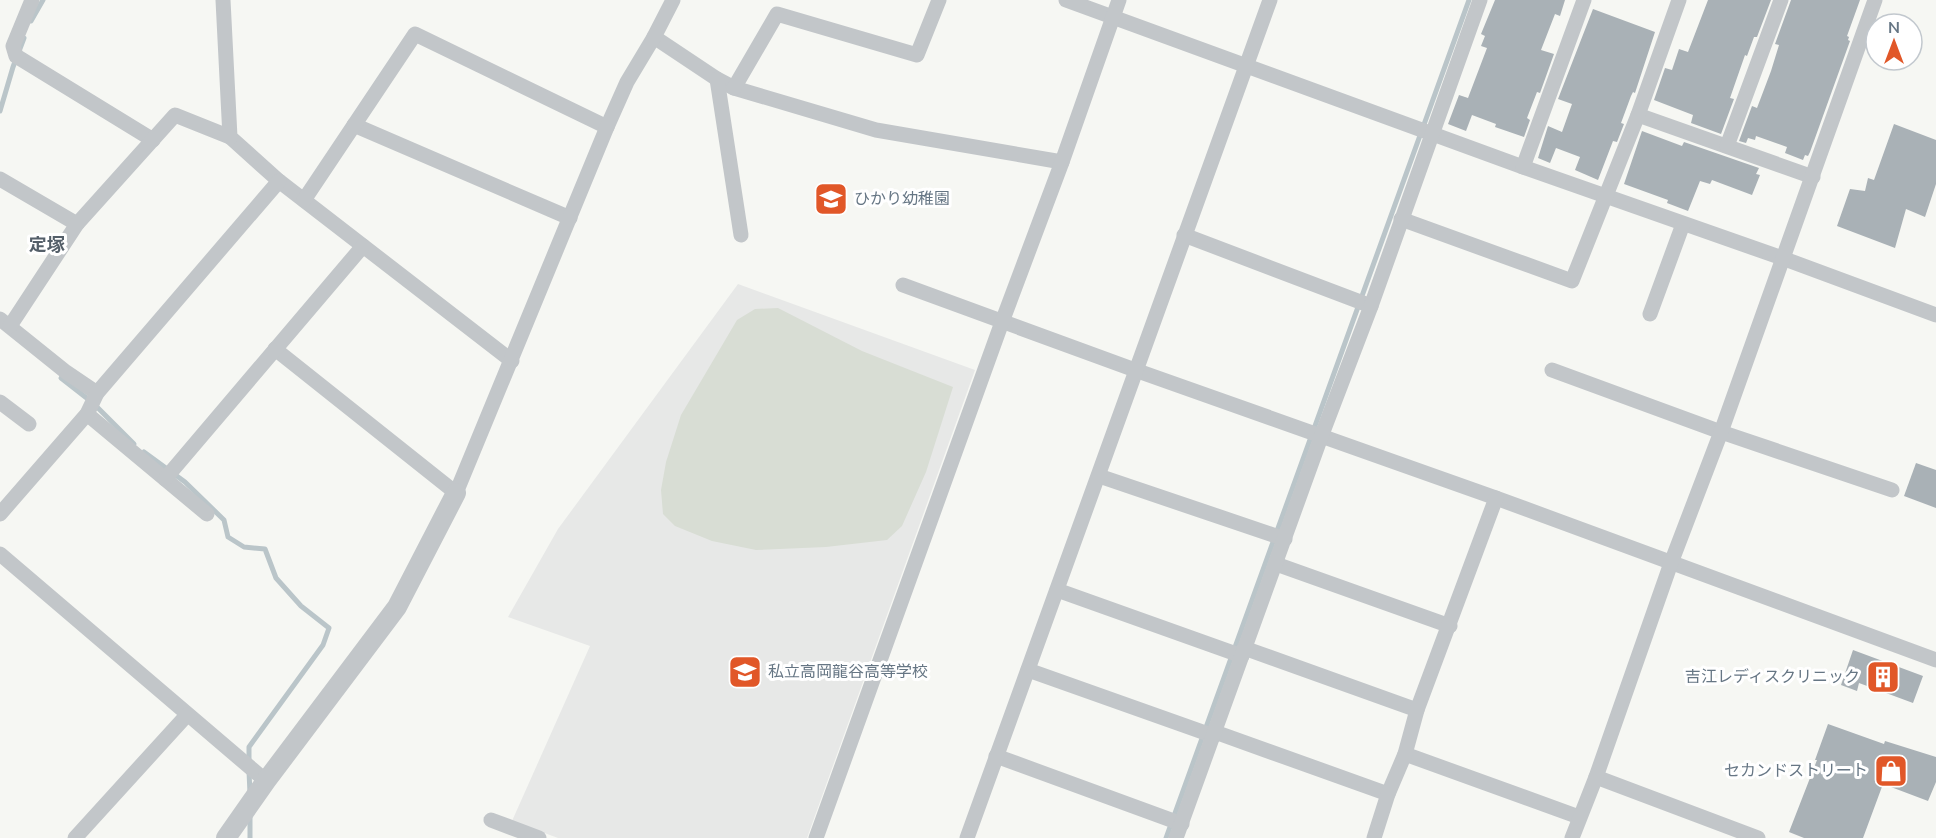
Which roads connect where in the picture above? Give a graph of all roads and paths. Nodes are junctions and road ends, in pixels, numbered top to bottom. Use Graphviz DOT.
graph roads {
  1 [pos="32,0"];
  2 [pos="223,0"];
  3 [pos="673,0"];
  4 [pos="939,0"];
  5 [pos="1066,0"];
  6 [pos="1119,0"];
  7 [pos="1270,0"];
  8 [pos="1480,0"];
  9 [pos="1584,0"];
  10 [pos="1678,0"];
  11 [pos="1781,0"];
  12 [pos="1875,0"];
  13 [pos="1113,17"];
  14 [pos="654,37"];
  15 [pos="1246,65"];
  16 [pos="717,79"];
  17 [pos="734,88"];
  18 [pos="1638,115"];
  19 [pos="354,125"];
  20 [pos="607,127"];
  21 [pos="1425,130"];
  22 [pos="230,137"];
  23 [pos="153,140"];
  24 [pos="1728,146"];
  25 [pos="1062,162"];
  26 [pos="1523,167"];
  27 [pos="1813,177"];
  28 [pos="0,179"];
  29 [pos="279,181"];
  30 [pos="1607,197"];
  31 [pos="304,200"];
  32 [pos="570,218"];
  33 [pos="1401,219"];
  34 [pos="78,224"];
  35 [pos="1683,224"];
  36 [pos="741,235"];
  37 [pos="1184,235"];
  38 [pos="363,246"];
  39 [pos="1782,258"];
  40 [pos="903,285"];
  41 [pos="1364,303"];
  42 [pos="1650,314"];
  43 [pos="1936,315"];
  44 [pos="5,322"];
  45 [pos="1002,322"];
  46 [pos="275,349"];
  47 [pos="512,361"];
  48 [pos="1134,370"];
  49 [pos="1552,370"];
  50 [pos="97,393"];
  51 [pos="0,402"];
  52 [pos="87,414"];
  53 [pos="29,424"];
  54 [pos="1721,432"];
  55 [pos="1315,434"];
  56 [pos="1099,476"];
  57 [pos="165,479"];
  58 [pos="1892,490"];
  59 [pos="456,493"];
  60 [pos="1496,498"];
  61 [pos="0,514"];
  62 [pos="207,514"];
  63 [pos="1278,537"];
  64 [pos="0,554"];
  65 [pos="1671,562"];
  66 [pos="1276,564"];
  67 [pos="1057,590"];
  68 [pos="1450,626"];
  69 [pos="1237,652"];
  70 [pos="1936,660"];
  71 [pos="1028,670"];
  72 [pos="1417,710"];
  73 [pos="187,715"];
  74 [pos="1209,733"];
  75 [pos="1405,754"];
  76 [pos="996,756"];
  77 [pos="1596,777"];
  78 [pos="266,782"];
  79 [pos="1388,794"];
  80 [pos="1579,817"];
  81 [pos="491,820"];
  82 [pos="1175,826"];
  83 [pos="75,838"];
  84 [pos="226,838"];
  85 [pos="539,838"];
  86 [pos="816,838"];
  87 [pos="967,838"];
  88 [pos="1374,838"];
  89 [pos="1572,838"];
  90 [pos="1758,838"];
  1 -- 23 [label="street"];
  2 -- 22 [label="street"];
  3 -- 14 [label="street"];
  4 -- 17 [label="street"];
  5 -- 13 [label="street"];
  6 -- 13 [label="street"];
  7 -- 15 [label="street"];
  8 -- 21 [label="street"];
  9 -- 26 [label="street"];
  10 -- 18 [label="street"];
  11 -- 24 [label="street"];
  12 -- 27 [label="street"];
  13 -- 15 [label="street"];
  13 -- 25 [label="street"];
  14 -- 16 [label="street"];
  14 -- 20 [label="street"];
  15 -- 21 [label="street"];
  15 -- 37 [label="street"];
  16 -- 17 [label="street"];
  16 -- 36 [label="street"];
  17 -- 25 [label="street"];
  18 -- 24 [label="street"];
  18 -- 30 [label="street"];
  19 -- 20 [label="street"];
  19 -- 31 [label="street"];
  19 -- 32 [label="street"];
  20 -- 32 [label="street"];
  21 -- 26 [label="street"];
  21 -- 33 [label="street"];
  22 -- 23 [label="street"];
  22 -- 29 [label="street"];
  23 -- 34 [label="street"];
  24 -- 27 [label="street"];
  25 -- 45 [label="street"];
  26 -- 30 [label="street"];
  27 -- 39 [label="street"];
  28 -- 34 [label="street"];
  29 -- 31 [label="street"];
  29 -- 50 [label="street"];
  30 -- 33 [label="street"];
  30 -- 35 [label="street"];
  31 -- 38 [label="street"];
  32 -- 47 [label="street"];
  33 -- 41 [label="street"];
  34 -- 44 [label="street"];
  35 -- 39 [label="street"];
  35 -- 42 [label="street"];
  37 -- 41 [label="street"];
  37 -- 48 [label="street"];
  38 -- 46 [label="street"];
  38 -- 47 [label="street"];
  39 -- 43 [label="street"];
  39 -- 54 [label="street"];
  40 -- 45 [label="street"];
  41 -- 55 [label="street"];
  44 -- 50 [label="street"];
  45 -- 48 [label="street"];
  45 -- 86 [label="street"];
  46 -- 57 [label="street"];
  46 -- 59 [label="street"];
  47 -- 59 [label="street"];
  48 -- 55 [label="street"];
  48 -- 56 [label="street"];
  49 -- 54 [label="street"];
  50 -- 52 [label="street"];
  51 -- 53 [label="street"];
  52 -- 57 [label="street"];
  52 -- 61 [label="street"];
  54 -- 58 [label="street"];
  54 -- 65 [label="street"];
  55 -- 60 [label="street"];
  55 -- 63 [label="street"];
  56 -- 63 [label="street"];
  56 -- 67 [label="street"];
  57 -- 62 [label="street"];
  59 -- 78 [label="street"];
  60 -- 65 [label="street"];
  60 -- 68 [label="street"];
  63 -- 66 [label="street"];
  64 -- 73 [label="street"];
  65 -- 70 [label="street"];
  65 -- 77 [label="street"];
  66 -- 68 [label="street"];
  66 -- 69 [label="street"];
  67 -- 69 [label="street"];
  67 -- 71 [label="street"];
  68 -- 72 [label="street"];
  69 -- 72 [label="street"];
  69 -- 74 [label="street"];
  71 -- 74 [label="street"];
  71 -- 76 [label="street"];
  72 -- 75 [label="street"];
  73 -- 78 [label="street"];
  73 -- 83 [label="street"];
  74 -- 79 [label="street"];
  74 -- 82 [label="street"];
  75 -- 79 [label="street"];
  75 -- 80 [label="street"];
  76 -- 82 [label="street"];
  76 -- 87 [label="street"];
  77 -- 80 [label="street"];
  77 -- 90 [label="street"];
  78 -- 84 [label="street"];
  79 -- 88 [label="street"];
  80 -- 89 [label="street"];
  81 -- 85 [label="street"];
}
